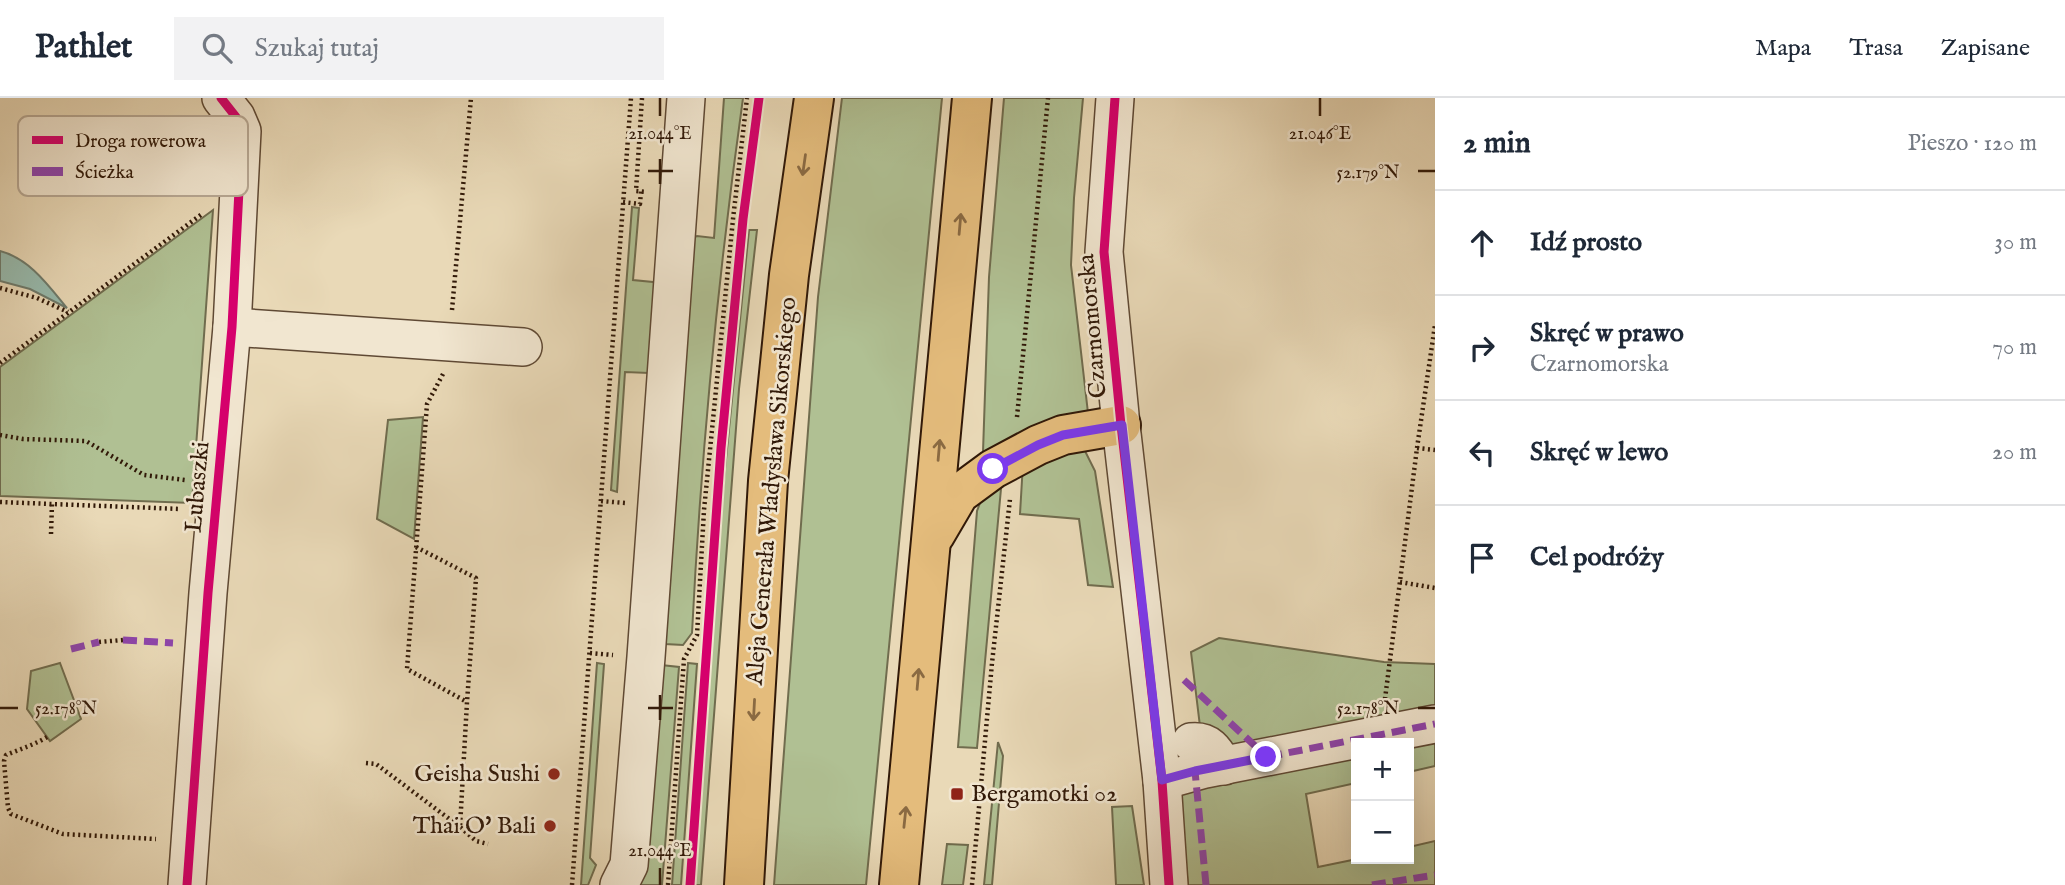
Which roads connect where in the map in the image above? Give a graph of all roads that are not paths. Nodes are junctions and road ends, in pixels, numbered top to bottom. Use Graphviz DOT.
graph roads {
  1 [pos="221,98"];
  2 [pos="686,98"];
  3 [pos="814,98"];
  4 [pos="972,98"];
  5 [pos="1115,98"];
  6 [pos="235,116"];
  7 [pos="239,196"];
  8 [pos="232,327"];
  9 [pos="523,347"];
  10 [pos="1122,425"];
  11 [pos="931,542"];
  12 [pos="1435,724"];
  13 [pos="1193,765"];
  14 [pos="187,885"];
  15 [pos="619,885"];
  16 [pos="744,885"];
  17 [pos="899,885"];
  18 [pos="1169,885"];
  1 -- 6 [label="street, Lubaszki"];
  2 -- 15 [label="street"];
  3 -- 16 [label="main road, Aleja Generała Władysława Sikorskiego, one-way"];
  11 -- 4 [label="main road, one-way"];
  5 -- 10 [label="street, Czarnomorska"];
  7 -- 8 [label="street, Lubaszki"];
  8 -- 9 [label="street"];
  8 -- 14 [label="street, Lubaszki"];
  10 -- 11 [label="main road"];
  10 -- 13 [label="street, Czarnomorska"];
  17 -- 11 [label="main road, one-way"];
  12 -- 13 [label="street"];
  13 -- 18 [label="street, Czarnomorska"];
}
